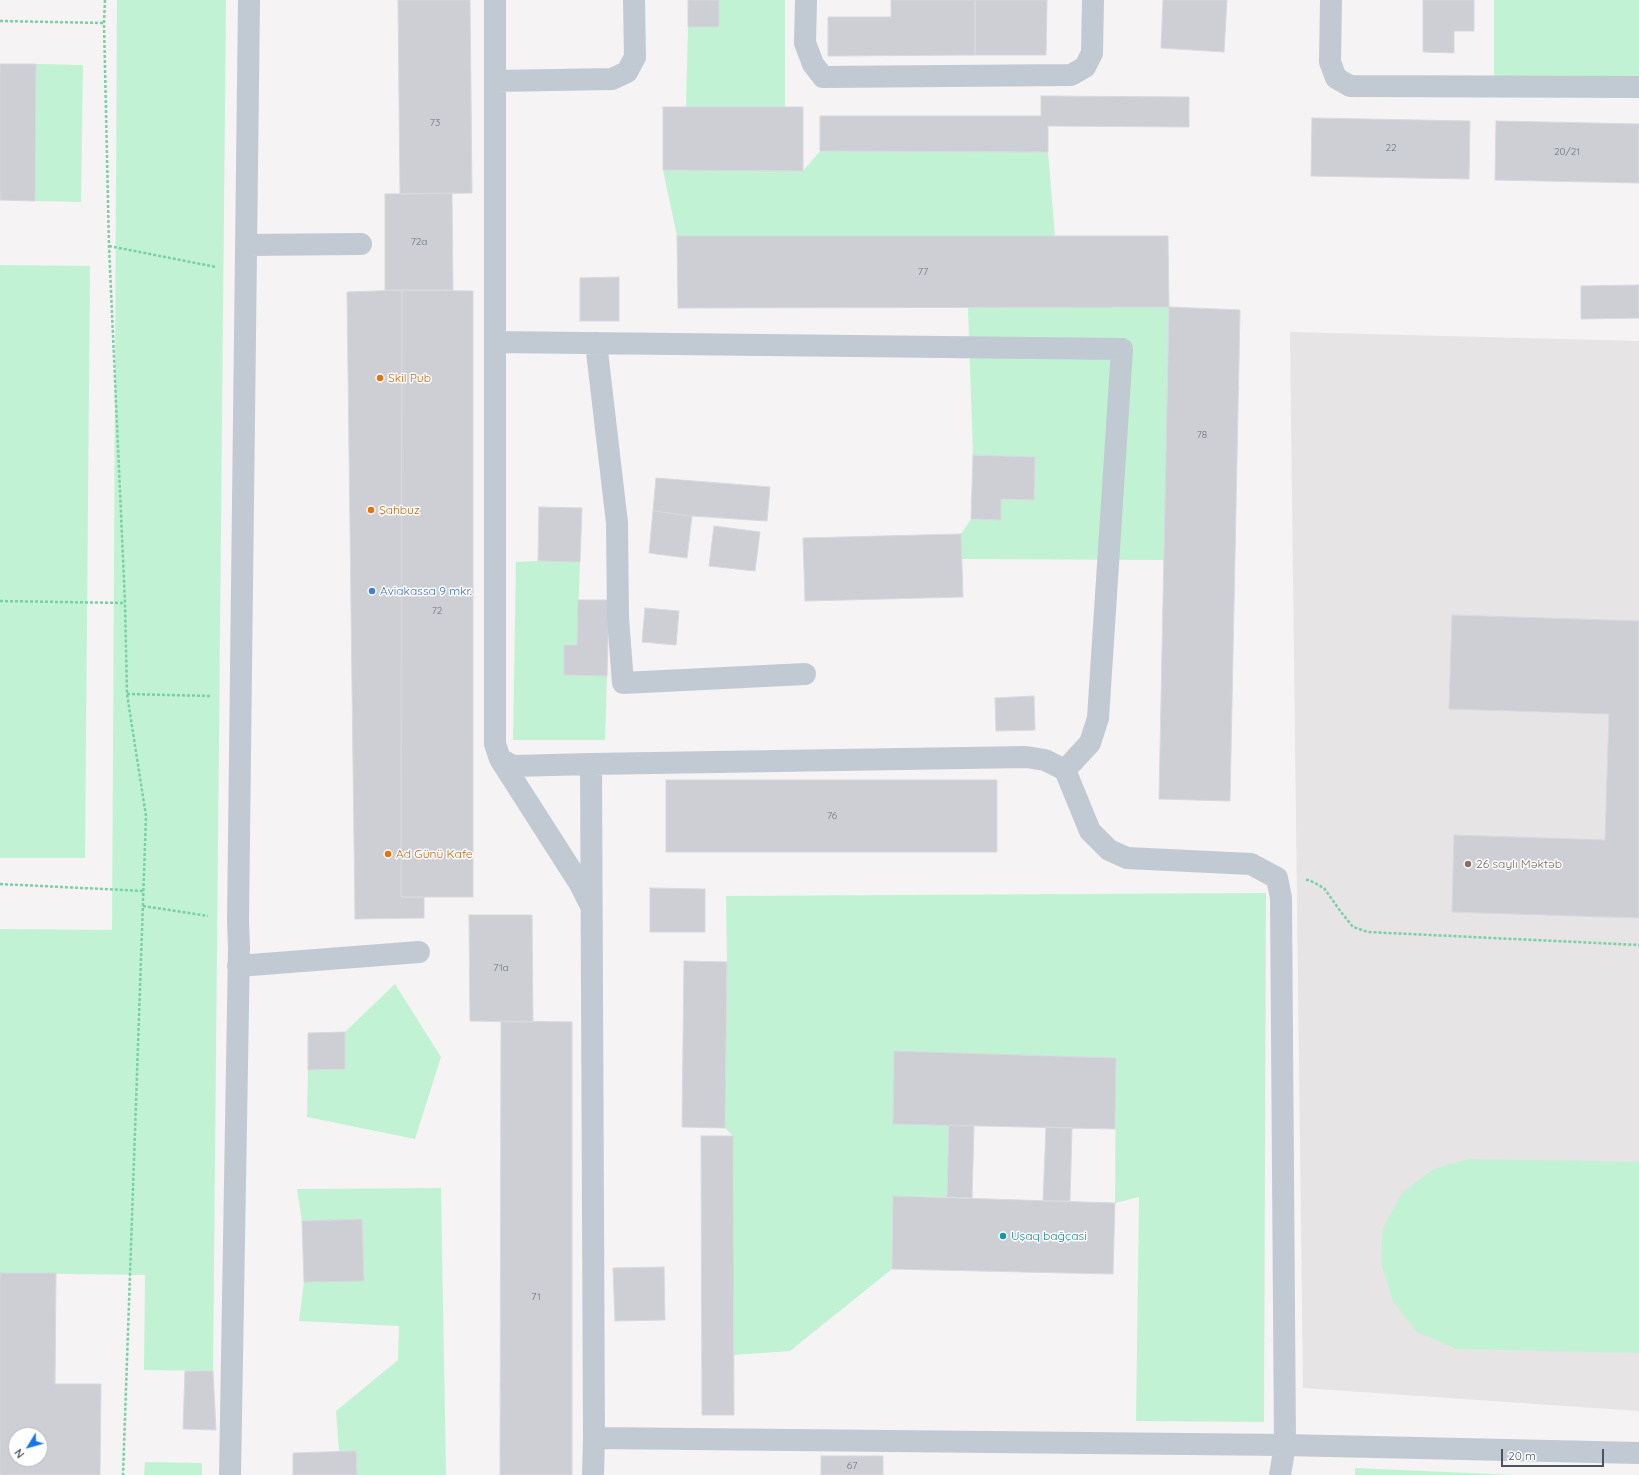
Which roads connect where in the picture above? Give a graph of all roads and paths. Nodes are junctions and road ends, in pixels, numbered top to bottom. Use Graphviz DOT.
graph roads {
  1 [pos="105,0"];
  2 [pos="249,0"];
  3 [pos="495,0"];
  4 [pos="634,0"];
  5 [pos="806,0"];
  6 [pos="1093,0"];
  7 [pos="1331,0"];
  8 [pos="0,21"];
  9 [pos="104,23"];
  10 [pos="495,81"];
  11 [pos="1639,87"];
  12 [pos="361,244"];
  13 [pos="246,245"];
  14 [pos="109,246"];
  15 [pos="246,272"];
  16 [pos="495,342"];
  17 [pos="596,343"];
  18 [pos="0,601"];
  19 [pos="125,604"];
  20 [pos="805,674"];
  21 [pos="127,694"];
  22 [pos="241,696"];
  23 [pos="500,759"];
  24 [pos="591,764"];
  25 [pos="1065,770"];
  26 [pos="1277,878"];
  27 [pos="0,884"];
  28 [pos="144,891"];
  29 [pos="143,906"];
  30 [pos="592,907"];
  31 [pos="238,921"];
  32 [pos="1639,945"];
  33 [pos="419,952"];
  34 [pos="238,966"];
  35 [pos="594,1438"];
  36 [pos="1285,1445"];
  37 [pos="1639,1453"];
  38 [pos="123,1475"];
  39 [pos="230,1475"];
  40 [pos="593,1475"];
  41 [pos="1280,1475"];
  1 -- 9 [label="path"];
  2 -- 13 [label="street"];
  3 -- 10 [label="street"];
  4 -- 10 [label="street"];
  5 -- 6 [label="street"];
  7 -- 11 [label="street"];
  8 -- 9 [label="path"];
  9 -- 14 [label="path"];
  10 -- 16 [label="street"];
  12 -- 13 [label="street"];
  13 -- 15 [label="street"];
  14 -- 15 [label="path"];
  14 -- 19 [label="path"];
  15 -- 22 [label="street"];
  16 -- 17 [label="street"];
  16 -- 23 [label="street"];
  17 -- 20 [label="street"];
  17 -- 25 [label="street"];
  18 -- 19 [label="path"];
  19 -- 21 [label="path"];
  21 -- 22 [label="path"];
  21 -- 28 [label="path"];
  22 -- 31 [label="street"];
  23 -- 24 [label="street"];
  23 -- 30 [label="street"];
  24 -- 25 [label="street"];
  24 -- 30 [label="street"];
  25 -- 26 [label="street"];
  26 -- 32 [label="path"];
  26 -- 36 [label="street"];
  27 -- 28 [label="path"];
  28 -- 29 [label="path"];
  29 -- 31 [label="path"];
  29 -- 38 [label="path"];
  30 -- 35 [label="street"];
  31 -- 34 [label="street"];
  33 -- 34 [label="street"];
  34 -- 39 [label="street"];
  35 -- 36 [label="street"];
  35 -- 40 [label="street"];
  36 -- 37 [label="street"];
  36 -- 41 [label="street"];
}
